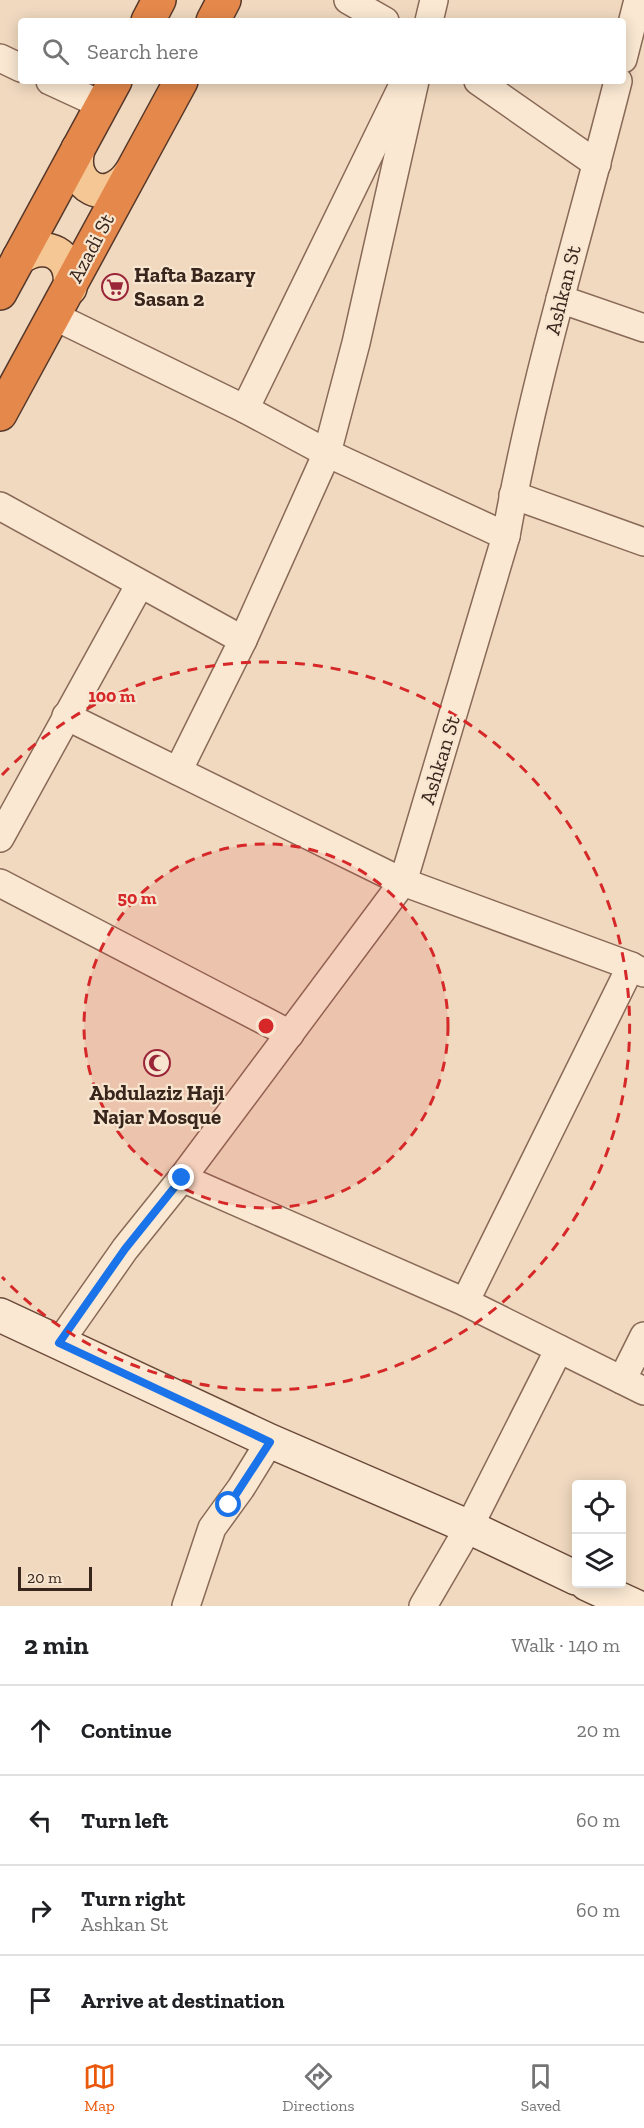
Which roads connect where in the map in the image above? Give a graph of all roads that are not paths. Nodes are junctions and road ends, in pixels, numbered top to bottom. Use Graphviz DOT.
graph roads {
  1 [pos="159,0"];
  2 [pos="224,0"];
  3 [pos="348,0"];
  4 [pos="434,0"];
  5 [pos="638,0"];
  6 [pos="150,18"];
  7 [pos="215,18"];
  8 [pos="380,18"];
  9 [pos="430,18"];
  10 [pos="626,47"];
  11 [pos="0,58"];
  12 [pos="18,67"];
  13 [pos="64,84"];
  14 [pos="178,84"];
  15 [pos="404,84"];
  16 [pos="414,84"];
  17 [pos="482,84"];
  18 [pos="617,84"];
  19 [pos="108,93"];
  20 [pos="78,149"];
  21 [pos="597,164"];
  22 [pos="130,174"];
  23 [pos="8,269"];
  24 [pos="69,288"];
  25 [pos="560,299"];
  26 [pos="54,316"];
  27 [pos="644,328"];
  28 [pos="245,409"];
  29 [pos="0,414"];
  30 [pos="327,453"];
  31 [pos="513,495"];
  32 [pos="0,506"];
  33 [pos="506,536"];
  34 [pos="644,542"];
  35 [pos="140,584"];
  36 [pos="243,640"];
  37 [pos="66,716"];
  38 [pos="178,771"];
  39 [pos="0,838"];
  40 [pos="403,882"];
  41 [pos="0,883"];
  42 [pos="637,970"];
  43 [pos="290,1034"];
  44 [pos="182,1178"];
  45 [pos="465,1302"];
  46 [pos="0,1315"];
  47 [pos="644,1336"];
  48 [pos="59,1343"];
  49 [pos="560,1349"];
  50 [pos="633,1385"];
  51 [pos="270,1442"];
  52 [pos="469,1527"];
  53 [pos="572,1576"];
  54 [pos="596,1588"];
  55 [pos="186,1606"];
  56 [pos="423,1606"];
  57 [pos="635,1606"];
  1 -- 6 [label="highway"];
  2 -- 7 [label="highway"];
  3 -- 8 [label="street"];
  4 -- 9 [label="street"];
  5 -- 10 [label="street"];
  11 -- 12 [label="street"];
  13 -- 19 [label="street"];
  14 -- 22 [label="highway, Azadi St"];
  15 -- 28 [label="street"];
  16 -- 30 [label="street"];
  17 -- 21 [label="street"];
  18 -- 21 [label="street, Ashkan St"];
  19 -- 20 [label="highway"];
  20 -- 22 [label="main road"];
  20 -- 23 [label="highway"];
  21 -- 25 [label="street, Ashkan St"];
  22 -- 24 [label="highway, Azadi St"];
  23 -- 24 [label="main road"];
  24 -- 26 [label="highway, Azadi St"];
  25 -- 27 [label="street"];
  25 -- 31 [label="street, Ashkan St"];
  26 -- 28 [label="street"];
  26 -- 29 [label="highway, Azadi St"];
  28 -- 30 [label="street"];
  30 -- 33 [label="street"];
  30 -- 36 [label="street"];
  31 -- 33 [label="street, Ashkan St"];
  31 -- 34 [label="street"];
  32 -- 35 [label="street"];
  33 -- 40 [label="street, Ashkan St"];
  35 -- 36 [label="street"];
  35 -- 37 [label="street"];
  36 -- 38 [label="street"];
  37 -- 38 [label="street"];
  37 -- 39 [label="street"];
  38 -- 40 [label="street"];
  40 -- 42 [label="street"];
  40 -- 43 [label="street, Ashkan St"];
  41 -- 43 [label="street"];
  42 -- 45 [label="street"];
  43 -- 44 [label="street, Ashkan St"];
  44 -- 45 [label="street"];
  44 -- 48 [label="street, Ashkan St"];
  45 -- 49 [label="street"];
  46 -- 48 [label="street"];
  47 -- 50 [label="street"];
  48 -- 51 [label="street"];
  49 -- 50 [label="street"];
  49 -- 52 [label="street"];
  51 -- 52 [label="street"];
  51 -- 55 [label="street"];
  52 -- 53 [label="street"];
  52 -- 56 [label="street"];
  54 -- 57 [label="street"];
}
